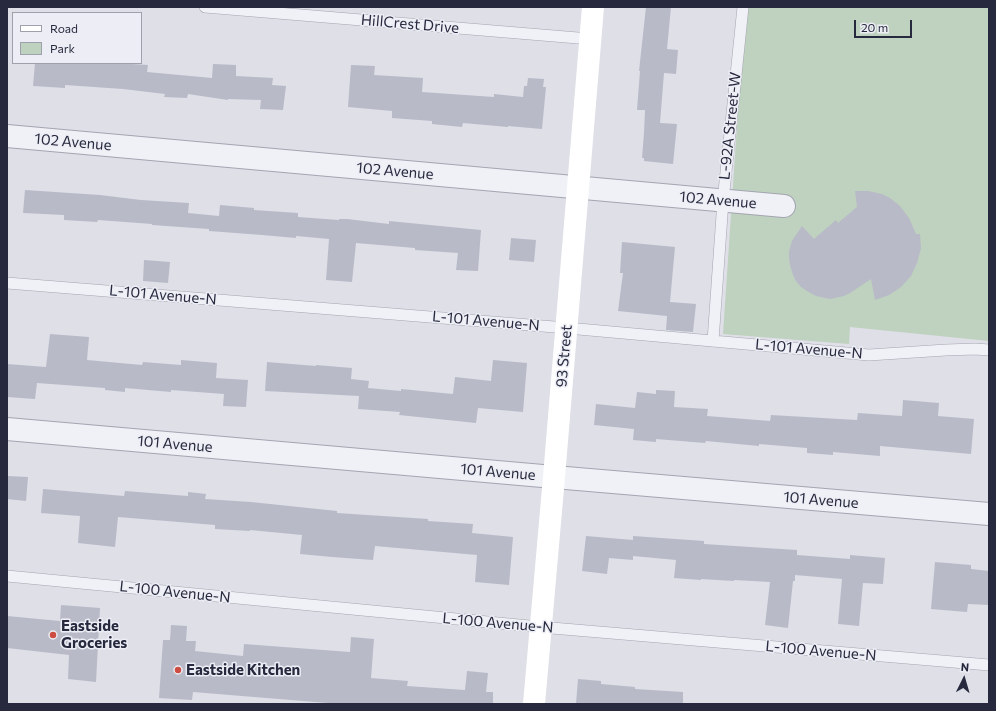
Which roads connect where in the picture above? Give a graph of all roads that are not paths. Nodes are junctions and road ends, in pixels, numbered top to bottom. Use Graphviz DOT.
graph roads {
  1 [pos="205,7"];
  2 [pos="593,7"];
  3 [pos="743,7"];
  4 [pos="590,39"];
  5 [pos="7,136"];
  6 [pos="578,188"];
  7 [pos="723,201"];
  8 [pos="784,206"];
  9 [pos="7,283"];
  10 [pos="566,328"];
  11 [pos="713,341"];
  12 [pos="989,350"];
  13 [pos="7,429"];
  14 [pos="554,477"];
  15 [pos="989,514"];
  16 [pos="7,576"];
  17 [pos="540,627"];
  18 [pos="989,665"];
  19 [pos="534,704"];
  1 -- 4 [label="lane, HillCrest Drive"];
  2 -- 4 [label="street, 93 Street"];
  3 -- 7 [label="lane, L-92A Street-W"];
  4 -- 6 [label="street, 93 Street"];
  5 -- 6 [label="street, 102 Avenue"];
  6 -- 7 [label="street, 102 Avenue"];
  6 -- 10 [label="street, 93 Street"];
  7 -- 8 [label="street, 102 Avenue"];
  7 -- 11 [label="lane, L-92A Street-W"];
  9 -- 10 [label="lane, L-101 Avenue-N"];
  10 -- 11 [label="lane, L-101 Avenue-N"];
  10 -- 14 [label="street, 93 Street"];
  11 -- 12 [label="lane, L-101 Avenue-N"];
  13 -- 14 [label="street, 101 Avenue"];
  14 -- 15 [label="street, 101 Avenue"];
  14 -- 17 [label="street, 93 Street"];
  16 -- 17 [label="lane, L-100 Avenue-N"];
  17 -- 18 [label="lane, L-100 Avenue-N"];
  17 -- 19 [label="street, 93 Street"];
}
